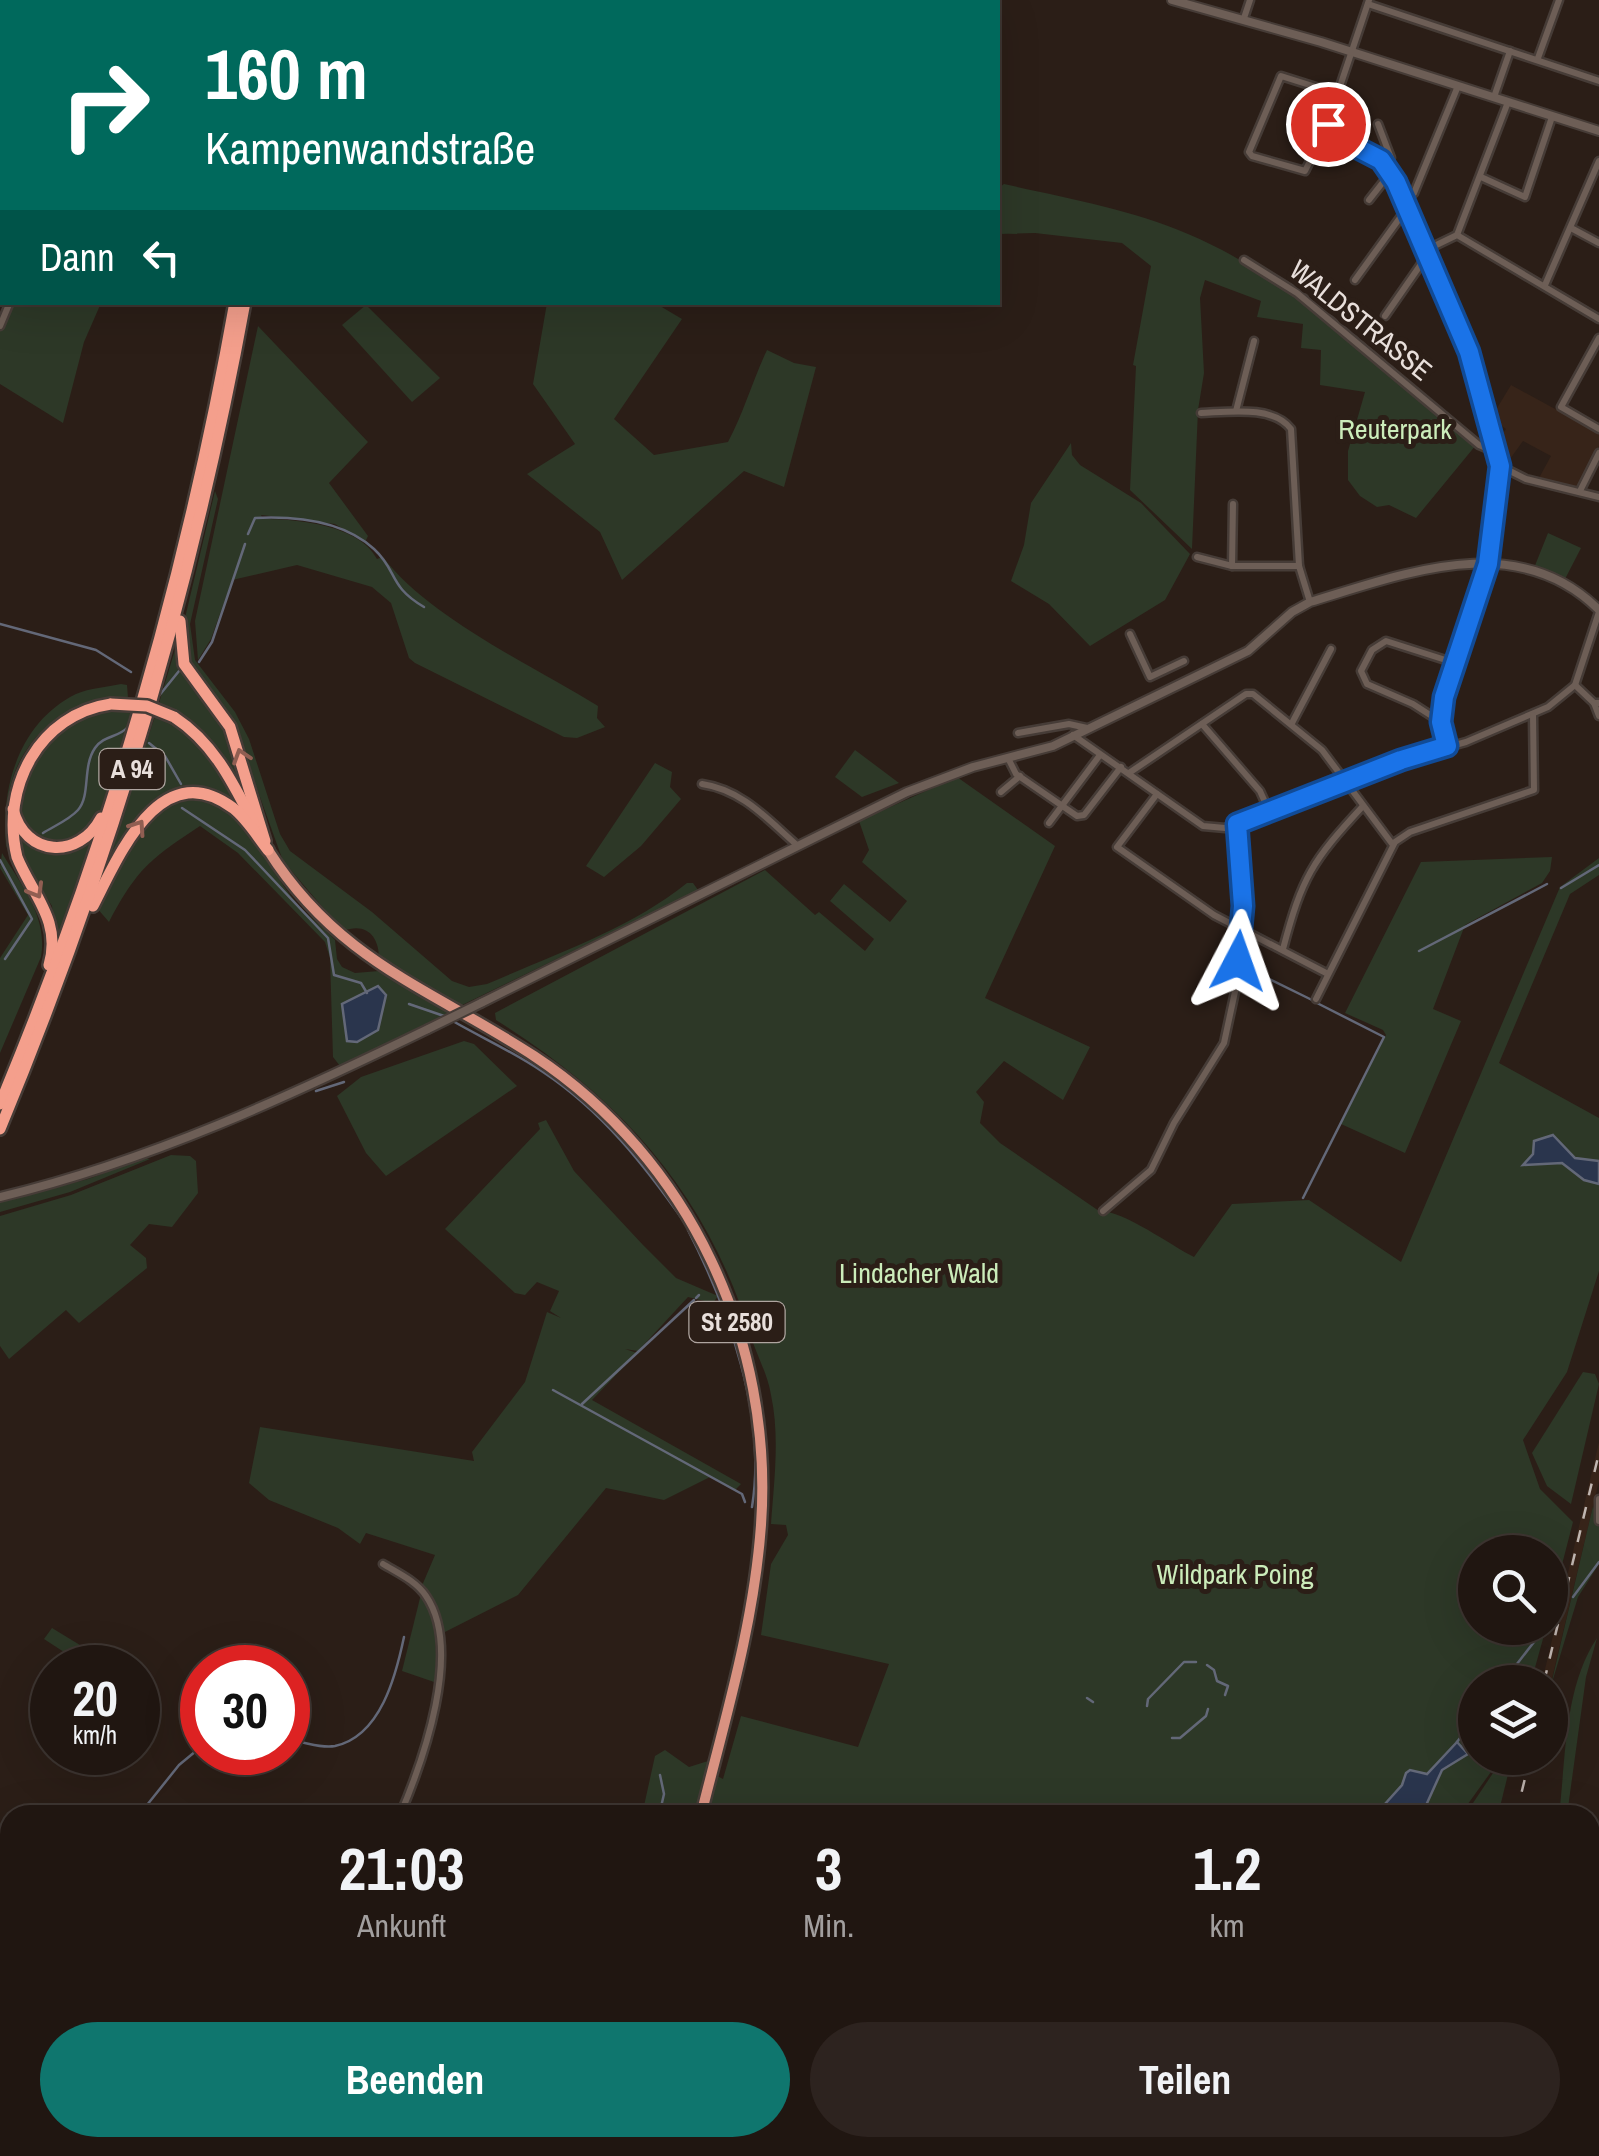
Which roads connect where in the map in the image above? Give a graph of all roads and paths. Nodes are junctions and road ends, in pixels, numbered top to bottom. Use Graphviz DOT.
graph roads {
  1 [pos="1172,0"];
  2 [pos="1250,0"];
  3 [pos="1559,0"];
  4 [pos="1368,2"];
  5 [pos="1244,18"];
  6 [pos="1510,51"];
  7 [pos="1353,52"];
  8 [pos="1538,58"];
  9 [pos="1599,81"];
  10 [pos="1458,86"];
  11 [pos="1338,94"];
  12 [pos="1494,97"];
  13 [pos="1508,102"];
  14 [pos="1552,117"];
  15 [pos="1378,124"];
  16 [pos="1325,131"];
  17 [pos="1599,131"];
  18 [pos="1599,161"];
  19 [pos="1389,169"];
  20 [pos="1596,177"];
  21 [pos="1482,178"];
  22 [pos="1369,200"];
  23 [pos="1406,205"];
  24 [pos="1571,228"];
  25 [pos="1457,234"];
  26 [pos="1599,243"];
  27 [pos="1425,254"];
  28 [pos="1244,260"];
  29 [pos="1355,280"];
  30 [pos="1545,284"];
  31 [pos="234,305"];
  32 [pos="243,305"];
  33 [pos="1384,316"];
  34 [pos="1599,319"];
  35 [pos="1599,338"];
  36 [pos="1254,341"];
  37 [pos="1236,411"];
  38 [pos="1201,413"];
  39 [pos="1599,429"];
  40 [pos="1496,445"];
  41 [pos="1599,453"];
  42 [pos="1500,466"];
  43 [pos="1580,491"];
  44 [pos="1599,497"];
  45 [pos="1233,504"];
  46 [pos="1197,557"];
  47 [pos="1488,564"];
  48 [pos="1232,566"];
  49 [pos="1299,566"];
  50 [pos="182,593"];
  51 [pos="1310,602"];
  52 [pos="1599,611"];
  53 [pos="1130,634"];
  54 [pos="1331,649"];
  55 [pos="1184,661"];
  56 [pos="1455,663"];
  57 [pos="1172,666"];
  58 [pos="1179,683"];
  59 [pos="1575,684"];
  60 [pos="1596,703"];
  61 [pos="1533,715"];
  62 [pos="1599,716"];
  63 [pos="1441,722"];
  64 [pos="1292,723"];
  65 [pos="1202,724"];
  66 [pos="1087,728"];
  67 [pos="1018,733"];
  68 [pos="1074,735"];
  69 [pos="1447,746"];
  70 [pos="1100,755"];
  71 [pos="1008,758"];
  72 [pos="1120,767"];
  73 [pos="1129,773"];
  74 [pos="1020,776"];
  75 [pos="1347,782"];
  76 [pos="702,784"];
  77 [pos="116,789"];
  78 [pos="1001,792"];
  79 [pos="1158,794"];
  80 [pos="11,800"];
  81 [pos="1062,805"];
  82 [pos="1364,806"];
  83 [pos="1268,811"];
  84 [pos="1049,823"];
  85 [pos="1237,824"];
  86 [pos="1393,845"];
  87 [pos="798,846"];
  88 [pos="268,850"];
  89 [pos="1240,929"];
  90 [pos="74,943"];
  91 [pos="1282,950"];
  92 [pos="1328,974"];
  93 [pos="46,990"];
  94 [pos="1316,999"];
  95 [pos="0,1104"];
  96 [pos="0,1129"];
  97 [pos="0,1196"];
  98 [pos="1103,1211"];
  99 [pos="1599,1499"];
  100 [pos="1599,1522"];
  101 [pos="382,1564"];
  102 [pos="403,1805"];
  103 [pos="703,1805"];
  1 -- 5 [label="street"];
  2 -- 5 [label="street"];
  3 -- 8 [label="street"];
  4 -- 6 [label="street"];
  4 -- 7 [label="street"];
  5 -- 7 [label="street"];
  6 -- 8 [label="street"];
  6 -- 12 [label="street"];
  7 -- 10 [label="street"];
  7 -- 11 [label="street"];
  8 -- 9 [label="street"];
  10 -- 12 [label="street"];
  10 -- 23 [label="street"];
  11 -- 16 [label="street"];
  11 -- 16 [label="street"];
  12 -- 13 [label="street"];
  13 -- 14 [label="street"];
  13 -- 21 [label="street"];
  14 -- 17 [label="street"];
  14 -- 21 [label="street"];
  15 -- 19 [label="street"];
  16 -- 19 [label="street"];
  18 -- 20 [label="street"];
  19 -- 22 [label="street"];
  19 -- 23 [label="street"];
  20 -- 24 [label="street"];
  21 -- 25 [label="street"];
  23 -- 27 [label="street"];
  23 -- 29 [label="street"];
  24 -- 26 [label="street"];
  24 -- 30 [label="street"];
  25 -- 27 [label="street"];
  25 -- 30 [label="street"];
  27 -- 33 [label="street"];
  27 -- 40 [label="street"];
  28 -- 40 [label="street, WALDSTRASSE"];
  30 -- 34 [label="street"];
  31 -- 77 [label="highway, A 94"];
  32 -- 50 [label="highway, A 94"];
  35 -- 39 [label="street"];
  36 -- 37 [label="street"];
  37 -- 38 [label="street"];
  37 -- 49 [label="street"];
  40 -- 42 [label="street"];
  41 -- 43 [label="street"];
  42 -- 43 [label="street"];
  42 -- 47 [label="street"];
  43 -- 44 [label="street"];
  45 -- 48 [label="street"];
  46 -- 48 [label="street"];
  47 -- 51 [label="street"];
  47 -- 52 [label="street"];
  47 -- 56 [label="street"];
  48 -- 49 [label="street"];
  49 -- 51 [label="street"];
  88 -- 50 [label="highway, one-way"];
  50 -- 90 [label="highway, A 94"];
  51 -- 58 [label="street"];
  52 -- 59 [label="street"];
  53 -- 57 [label="street"];
  54 -- 64 [label="street"];
  55 -- 57 [label="street"];
  56 -- 63 [label="street"];
  56 -- 63 [label="street"];
  57 -- 58 [label="street"];
  58 -- 66 [label="street"];
  59 -- 60 [label="street"];
  59 -- 61 [label="street"];
  60 -- 62 [label="street"];
  61 -- 69 [label="street"];
  61 -- 86 [label="street"];
  63 -- 69 [label="street"];
  64 -- 65 [label="street"];
  64 -- 75 [label="street"];
  65 -- 73 [label="street"];
  65 -- 83 [label="street"];
  66 -- 67 [label="street"];
  66 -- 68 [label="street"];
  68 -- 70 [label="street"];
  68 -- 71 [label="street"];
  69 -- 75 [label="street"];
  70 -- 72 [label="street"];
  70 -- 81 [label="street"];
  71 -- 74 [label="street"];
  71 -- 87 [label="street"];
  72 -- 73 [label="street"];
  72 -- 81 [label="street"];
  73 -- 79 [label="street"];
  74 -- 78 [label="street"];
  74 -- 81 [label="street"];
  75 -- 82 [label="street"];
  75 -- 83 [label="street"];
  76 -- 87 [label="street"];
  77 -- 80 [label="highway"];
  77 -- 93 [label="highway, A 94"];
  79 -- 85 [label="street"];
  79 -- 89 [label="street"];
  80 -- 88 [label="highway, St 2580, bridge"];
  80 -- 93 [label="highway, one-way"];
  81 -- 84 [label="street"];
  82 -- 86 [label="street"];
  82 -- 91 [label="street"];
  83 -- 85 [label="street"];
  85 -- 89 [label="street"];
  86 -- 92 [label="street"];
  87 -- 97 [label="street, bridge"];
  90 -- 88 [label="highway, one-way"];
  88 -- 103 [label="highway, St 2580"];
  89 -- 91 [label="street"];
  89 -- 98 [label="street"];
  90 -- 96 [label="highway, A 94"];
  91 -- 92 [label="street"];
  92 -- 94 [label="street"];
  93 -- 95 [label="highway, A 94"];
  99 -- 100 [label="street"];
  101 -- 102 [label="street"];
}
